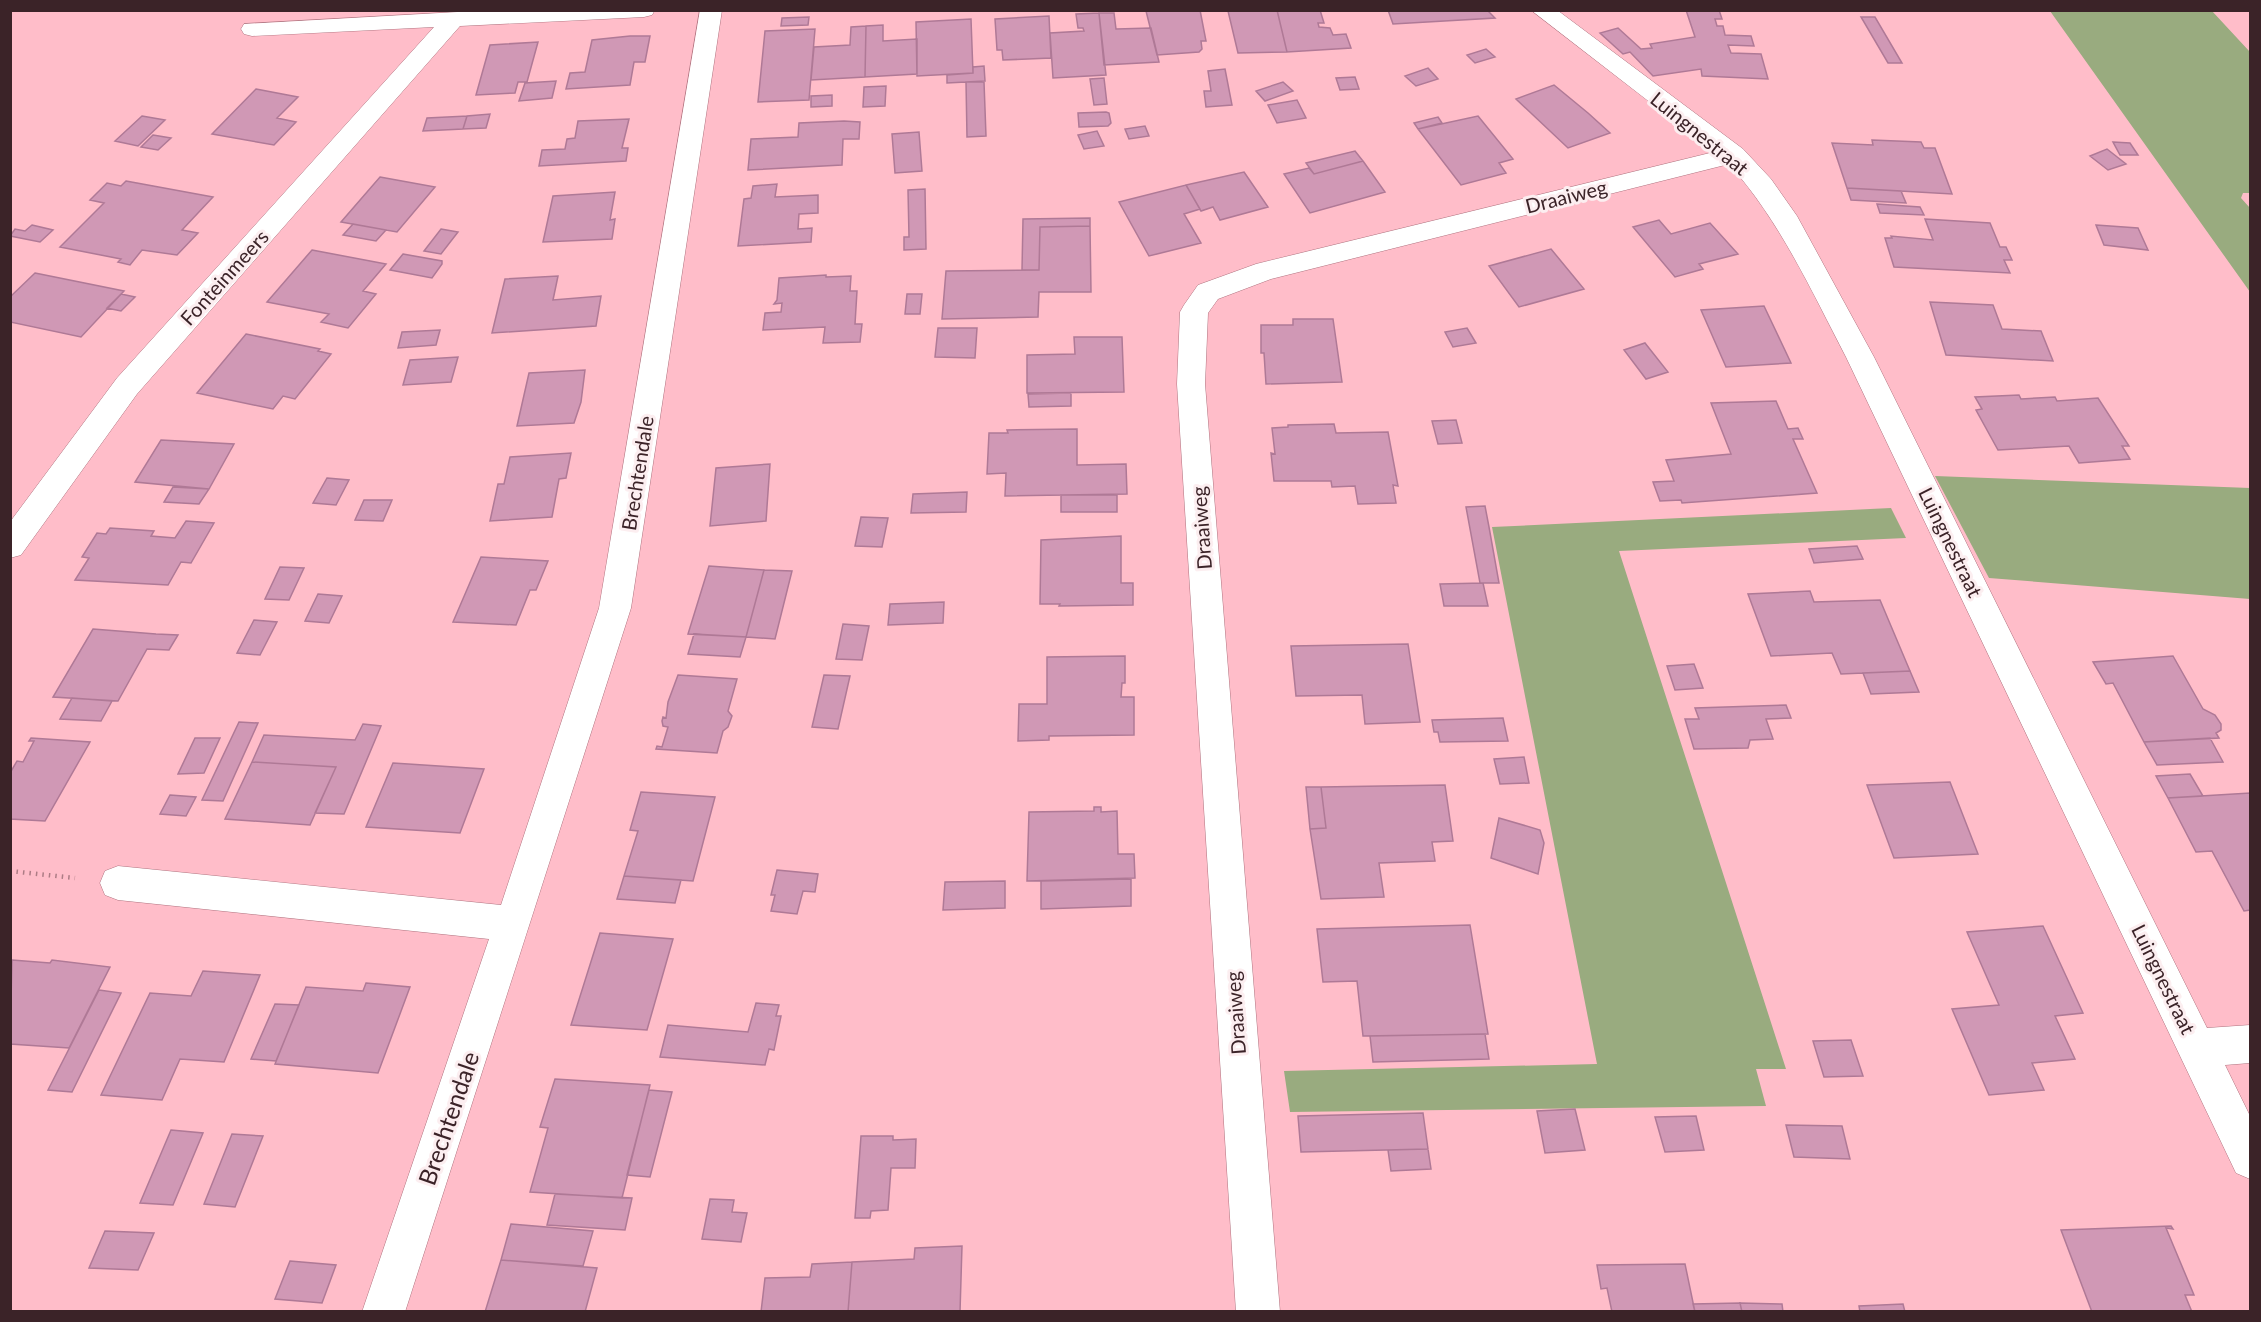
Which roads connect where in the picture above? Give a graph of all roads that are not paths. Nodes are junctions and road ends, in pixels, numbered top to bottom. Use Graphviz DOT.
graph roads {
  1 [pos="644,10"];
  2 [pos="711,10"];
  3 [pos="1542,10"];
  4 [pos="453,20"];
  5 [pos="252,29"];
  6 [pos="1734,155"];
  7 [pos="10,546"];
  8 [pos="118,883"];
  9 [pos="513,924"];
  10 [pos="2250,1044"];
  11 [pos="2197,1048"];
  12 [pos="2250,1159"];
  13 [pos="383,1311"];
  14 [pos="1258,1311"];
  1 -- 4 [label="street"];
  2 -- 9 [label="street, Brechtendale"];
  3 -- 6 [label="street, Luingnestraat"];
  4 -- 5 [label="street"];
  4 -- 7 [label="street, Fonteinmeers"];
  6 -- 11 [label="street, Luingnestraat"];
  6 -- 14 [label="street, Draaiweg"];
  8 -- 9 [label="street"];
  9 -- 13 [label="street, Brechtendale"];
  10 -- 11 [label="street"];
  11 -- 12 [label="street, Luingnestraat"];
}
